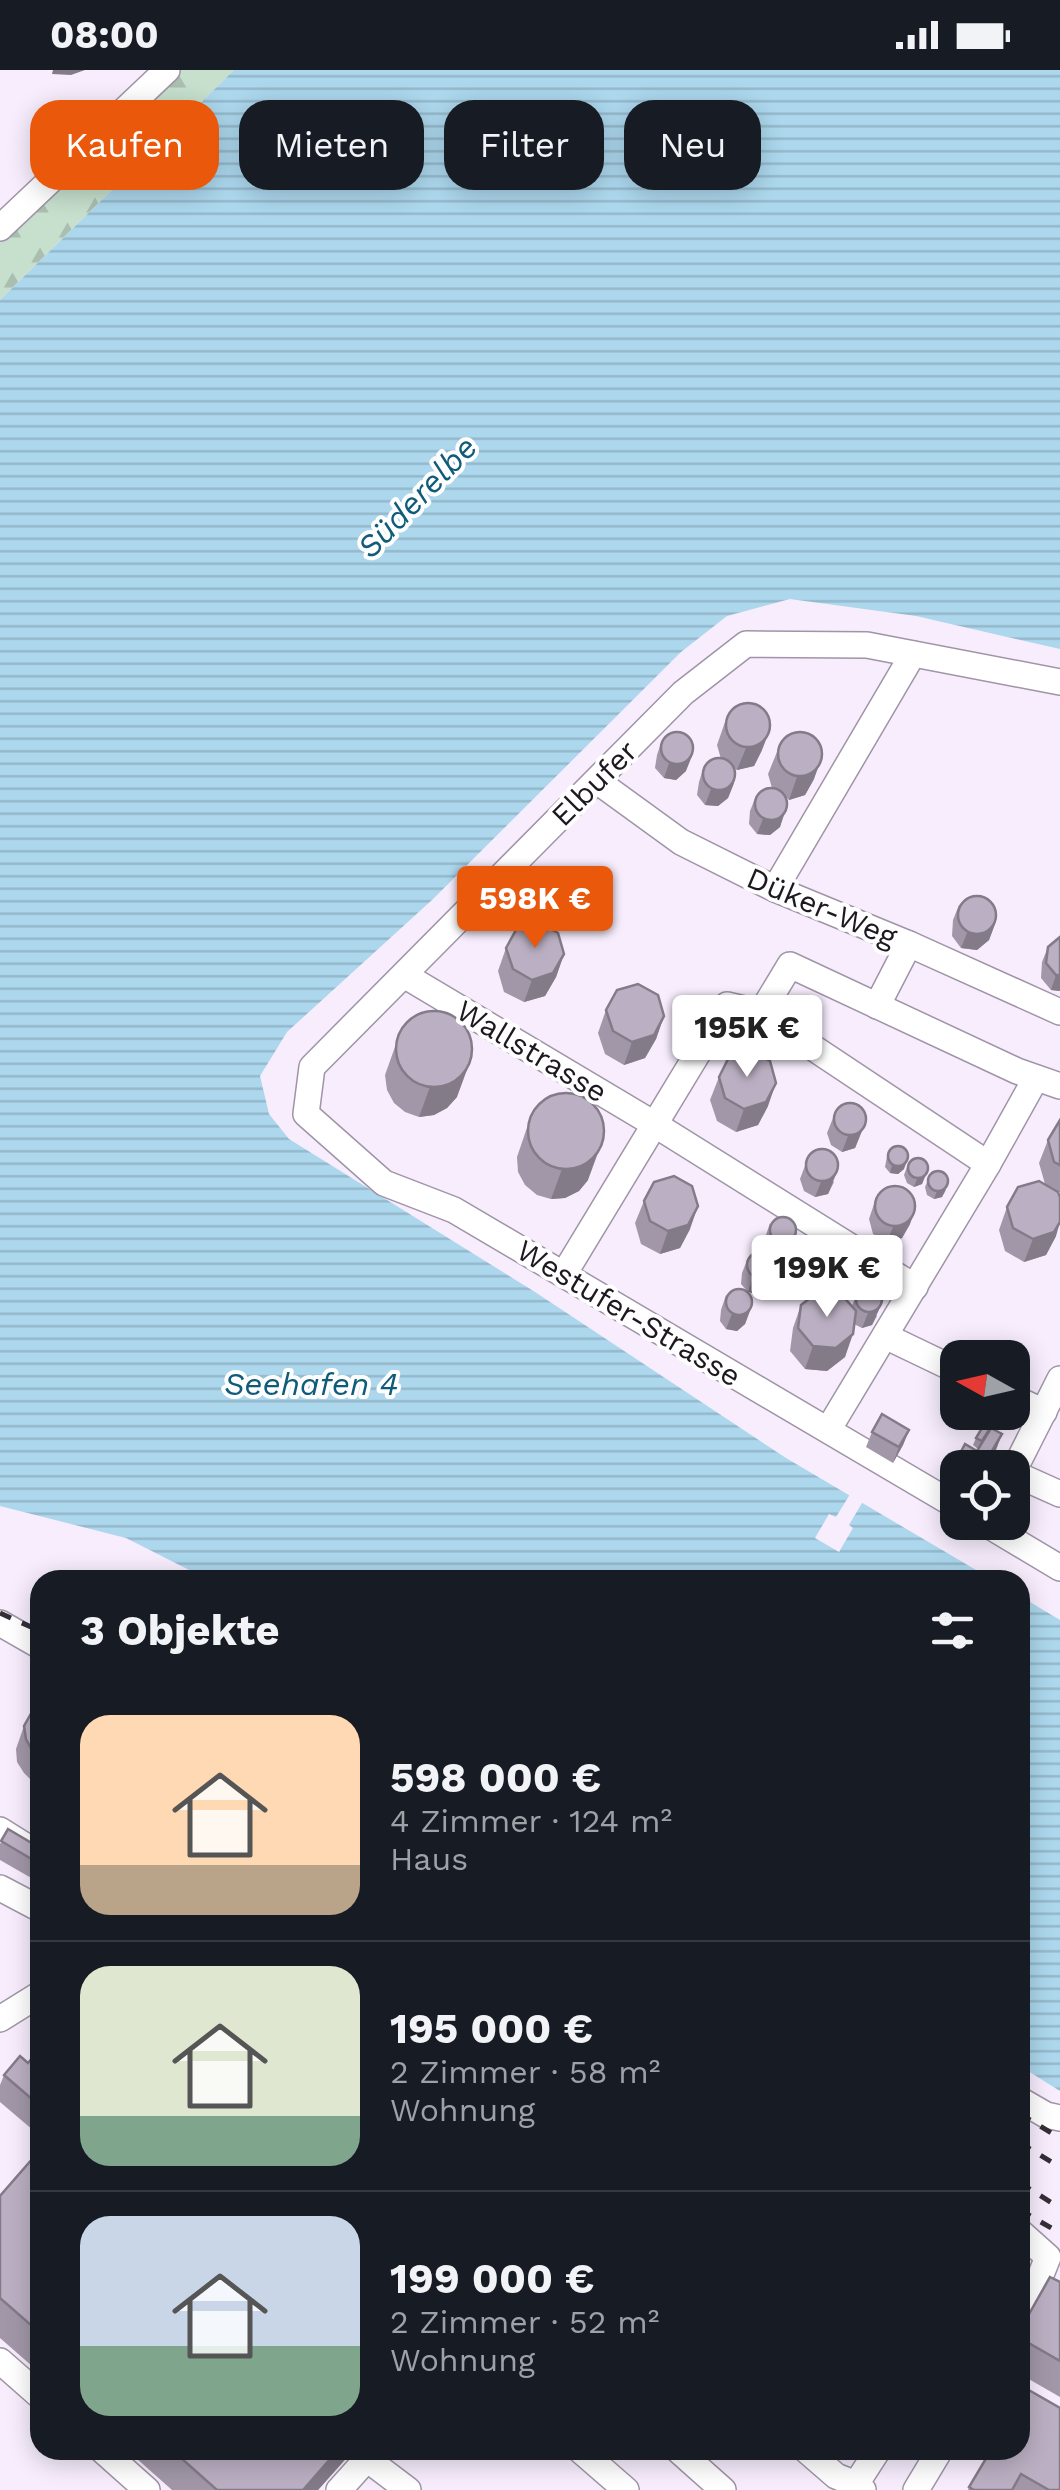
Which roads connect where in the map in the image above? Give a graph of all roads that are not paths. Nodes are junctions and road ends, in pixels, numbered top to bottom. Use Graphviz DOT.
graph roads {
  1 [pos="167,70"];
  2 [pos="0,228"];
  3 [pos="913,654"];
  4 [pos="1060,682"];
  5 [pos="597,780"];
  6 [pos="774,889"];
  7 [pos="909,944"];
  8 [pos="404,975"];
  9 [pos="877,1006"];
  10 [pos="761,1012"];
  11 [pos="1060,1012"];
  12 [pos="1048,1082"];
  13 [pos="306,1114"];
  14 [pos="654,1124"];
  15 [pos="988,1164"];
  16 [pos="564,1274"];
  17 [pos="915,1286"];
  18 [pos="885,1336"];
  19 [pos="940,1362"];
  20 [pos="1060,1379"];
  21 [pos="1030,1405"];
  22 [pos="1044,1412"];
  23 [pos="828,1430"];
  24 [pos="1025,1450"];
  25 [pos="1030,1481"];
  26 [pos="1060,1494"];
  27 [pos="940,1497"];
  28 [pos="1013,1540"];
  29 [pos="1060,1568"];
  30 [pos="0,1623"];
  31 [pos="30,1640"];
  32 [pos="0,1830"];
  33 [pos="30,1849"];
  34 [pos="0,1888"];
  35 [pos="30,1904"];
  36 [pos="30,2000"];
  37 [pos="0,2019"];
  38 [pos="1030,2106"];
  39 [pos="1060,2118"];
  40 [pos="1030,2241"];
  41 [pos="1037,2286"];
  42 [pos="1030,2299"];
  43 [pos="1060,2299"];
  44 [pos="0,2361"];
  45 [pos="30,2387"];
  46 [pos="114,2460"];
  47 [pos="366,2460"];
  48 [pos="375,2460"];
  49 [pos="592,2460"];
  50 [pos="689,2460"];
  51 [pos="818,2460"];
  52 [pos="873,2460"];
  53 [pos="934,2460"];
  54 [pos="860,2487"];
  55 [pos="148,2490"];
  56 [pos="340,2490"];
  57 [pos="408,2490"];
  58 [pos="626,2490"];
  59 [pos="723,2490"];
  60 [pos="916,2490"];
  1 -- 2 [label="lane"];
  3 -- 4 [label="lane"];
  3 -- 5 [label="lane, Elbufer"];
  3 -- 6 [label="lane"];
  5 -- 6 [label="lane, Düker-Weg"];
  5 -- 8 [label="lane, Elbufer"];
  6 -- 7 [label="lane, Düker-Weg"];
  7 -- 9 [label="lane"];
  7 -- 11 [label="lane, Düker-Weg"];
  8 -- 13 [label="lane, Elbufer"];
  8 -- 14 [label="lane, Wallstrasse"];
  9 -- 10 [label="lane"];
  9 -- 12 [label="lane"];
  10 -- 14 [label="lane"];
  10 -- 15 [label="lane"];
  12 -- 15 [label="lane"];
  13 -- 16 [label="lane, Westufer-Strasse"];
  14 -- 16 [label="lane"];
  14 -- 17 [label="lane, Wallstrasse"];
  15 -- 17 [label="lane"];
  16 -- 23 [label="lane, Westufer-Strasse"];
  17 -- 18 [label="lane"];
  18 -- 19 [label="lane"];
  18 -- 23 [label="lane"];
  20 -- 22 [label="lane"];
  21 -- 22 [label="lane"];
  22 -- 24 [label="lane"];
  23 -- 27 [label="lane, Westufer-Strasse"];
  25 -- 26 [label="lane"];
  28 -- 29 [label="lane"];
  30 -- 31 [label="lane"];
  32 -- 33 [label="lane"];
  34 -- 35 [label="lane"];
  36 -- 37 [label="lane"];
  38 -- 39 [label="lane"];
  40 -- 41 [label="lane"];
  41 -- 42 [label="lane"];
  41 -- 43 [label="lane"];
  44 -- 45 [label="lane"];
  46 -- 55 [label="lane"];
  47 -- 56 [label="lane"];
  48 -- 57 [label="lane"];
  49 -- 58 [label="lane"];
  50 -- 59 [label="lane"];
  51 -- 54 [label="lane"];
  52 -- 54 [label="lane"];
  53 -- 60 [label="lane"];
}
